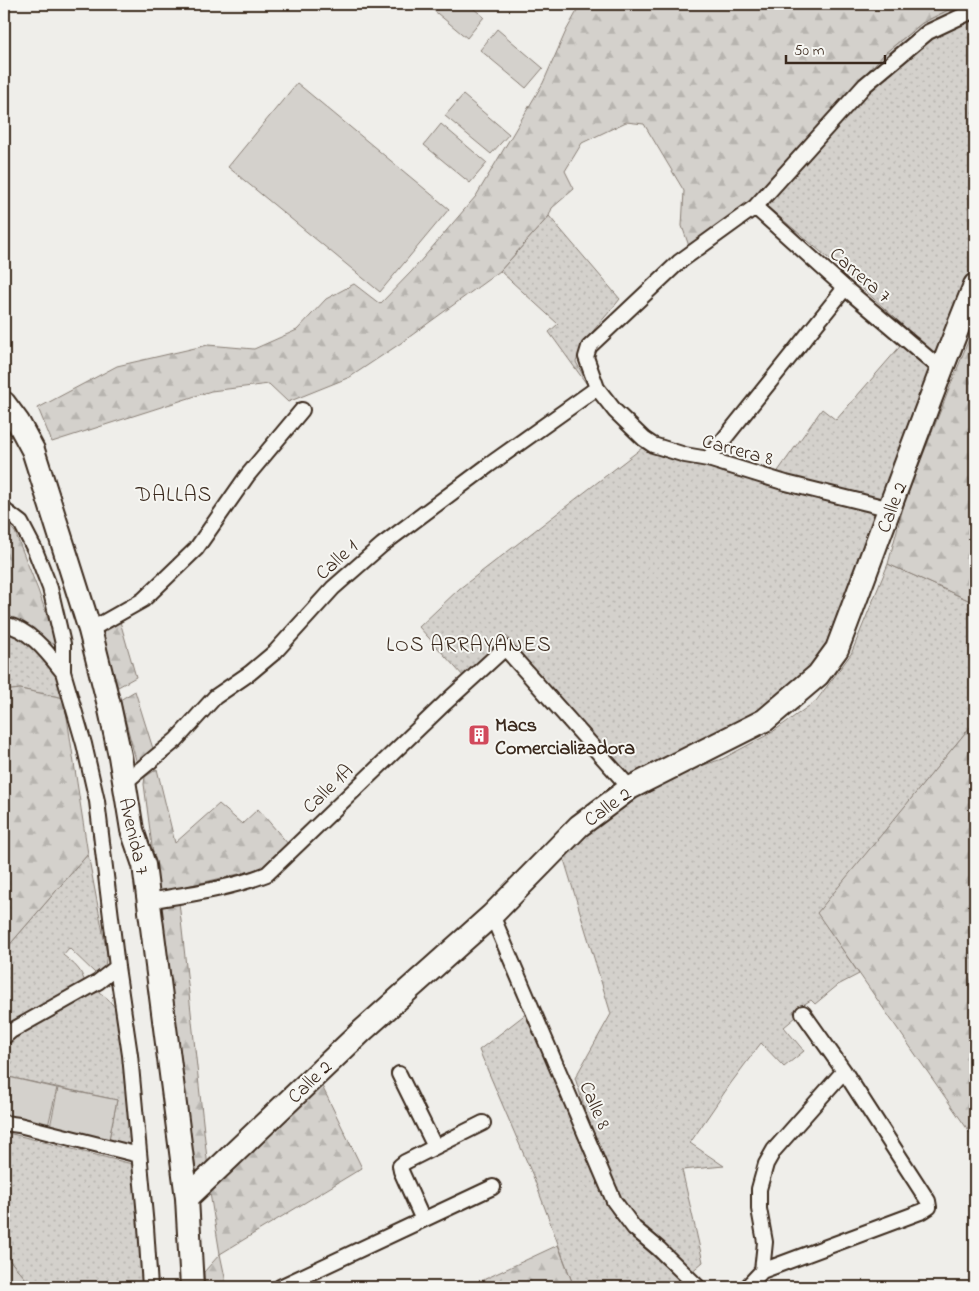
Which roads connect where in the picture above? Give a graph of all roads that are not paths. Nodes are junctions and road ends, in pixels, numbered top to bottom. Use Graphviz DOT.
graph roads {
  1 [pos="975,10"];
  2 [pos="756,207"];
  3 [pos="975,285"];
  4 [pos="845,288"];
  5 [pos="940,372"];
  6 [pos="597,388"];
  7 [pos="4,403"];
  8 [pos="302,410"];
  9 [pos="708,459"];
  10 [pos="891,509"];
  11 [pos="4,510"];
  12 [pos="4,624"];
  13 [pos="90,630"];
  14 [pos="63,672"];
  15 [pos="124,783"];
  16 [pos="630,788"];
  17 [pos="148,901"];
  18 [pos="492,914"];
  19 [pos="117,967"];
  20 [pos="803,1013"];
  21 [pos="4,1037"];
  22 [pos="844,1071"];
  23 [pos="399,1074"];
  24 [pos="4,1123"];
  25 [pos="483,1123"];
  26 [pos="435,1146"];
  27 [pos="139,1155"];
  28 [pos="493,1187"];
  29 [pos="187,1198"];
  30 [pos="424,1220"];
  31 [pos="762,1271"];
  32 [pos="150,1287"];
  33 [pos="192,1287"];
  34 [pos="280,1287"];
  35 [pos="698,1287"];
  36 [pos="747,1287"];
  1 -- 2 [label="street, Carrera 8"];
  2 -- 4 [label="street, Carrera 7"];
  2 -- 6 [label="street, Carrera 8"];
  3 -- 5 [label="main road, Calle 2"];
  4 -- 5 [label="street, Carrera 7"];
  4 -- 9 [label="street"];
  5 -- 10 [label="main road, Calle 2"];
  6 -- 9 [label="street, Carrera 8"];
  6 -- 15 [label="street, Calle 1"];
  7 -- 13 [label="main road, Avenida 7"];
  8 -- 13 [label="street"];
  9 -- 10 [label="street, Carrera 8"];
  10 -- 16 [label="main road, Calle 2"];
  11 -- 14 [label="street"];
  12 -- 14 [label="street"];
  13 -- 15 [label="main road, Avenida 7"];
  14 -- 19 [label="street"];
  15 -- 17 [label="main road, Avenida 7"];
  16 -- 17 [label="street, Calle 1A"];
  16 -- 18 [label="main road, Calle 2"];
  17 -- 29 [label="main road, Avenida 7"];
  18 -- 29 [label="main road, Calle 2"];
  18 -- 35 [label="street, Calle 8"];
  19 -- 21 [label="street"];
  19 -- 27 [label="street"];
  20 -- 22 [label="street"];
  22 -- 31 [label="street"];
  22 -- 31 [label="street"];
  23 -- 26 [label="street"];
  24 -- 27 [label="street"];
  25 -- 26 [label="street"];
  26 -- 30 [label="street"];
  27 -- 32 [label="street"];
  28 -- 30 [label="street"];
  29 -- 33 [label="main road, Avenida 7"];
  30 -- 34 [label="street"];
  31 -- 36 [label="street"];
}
